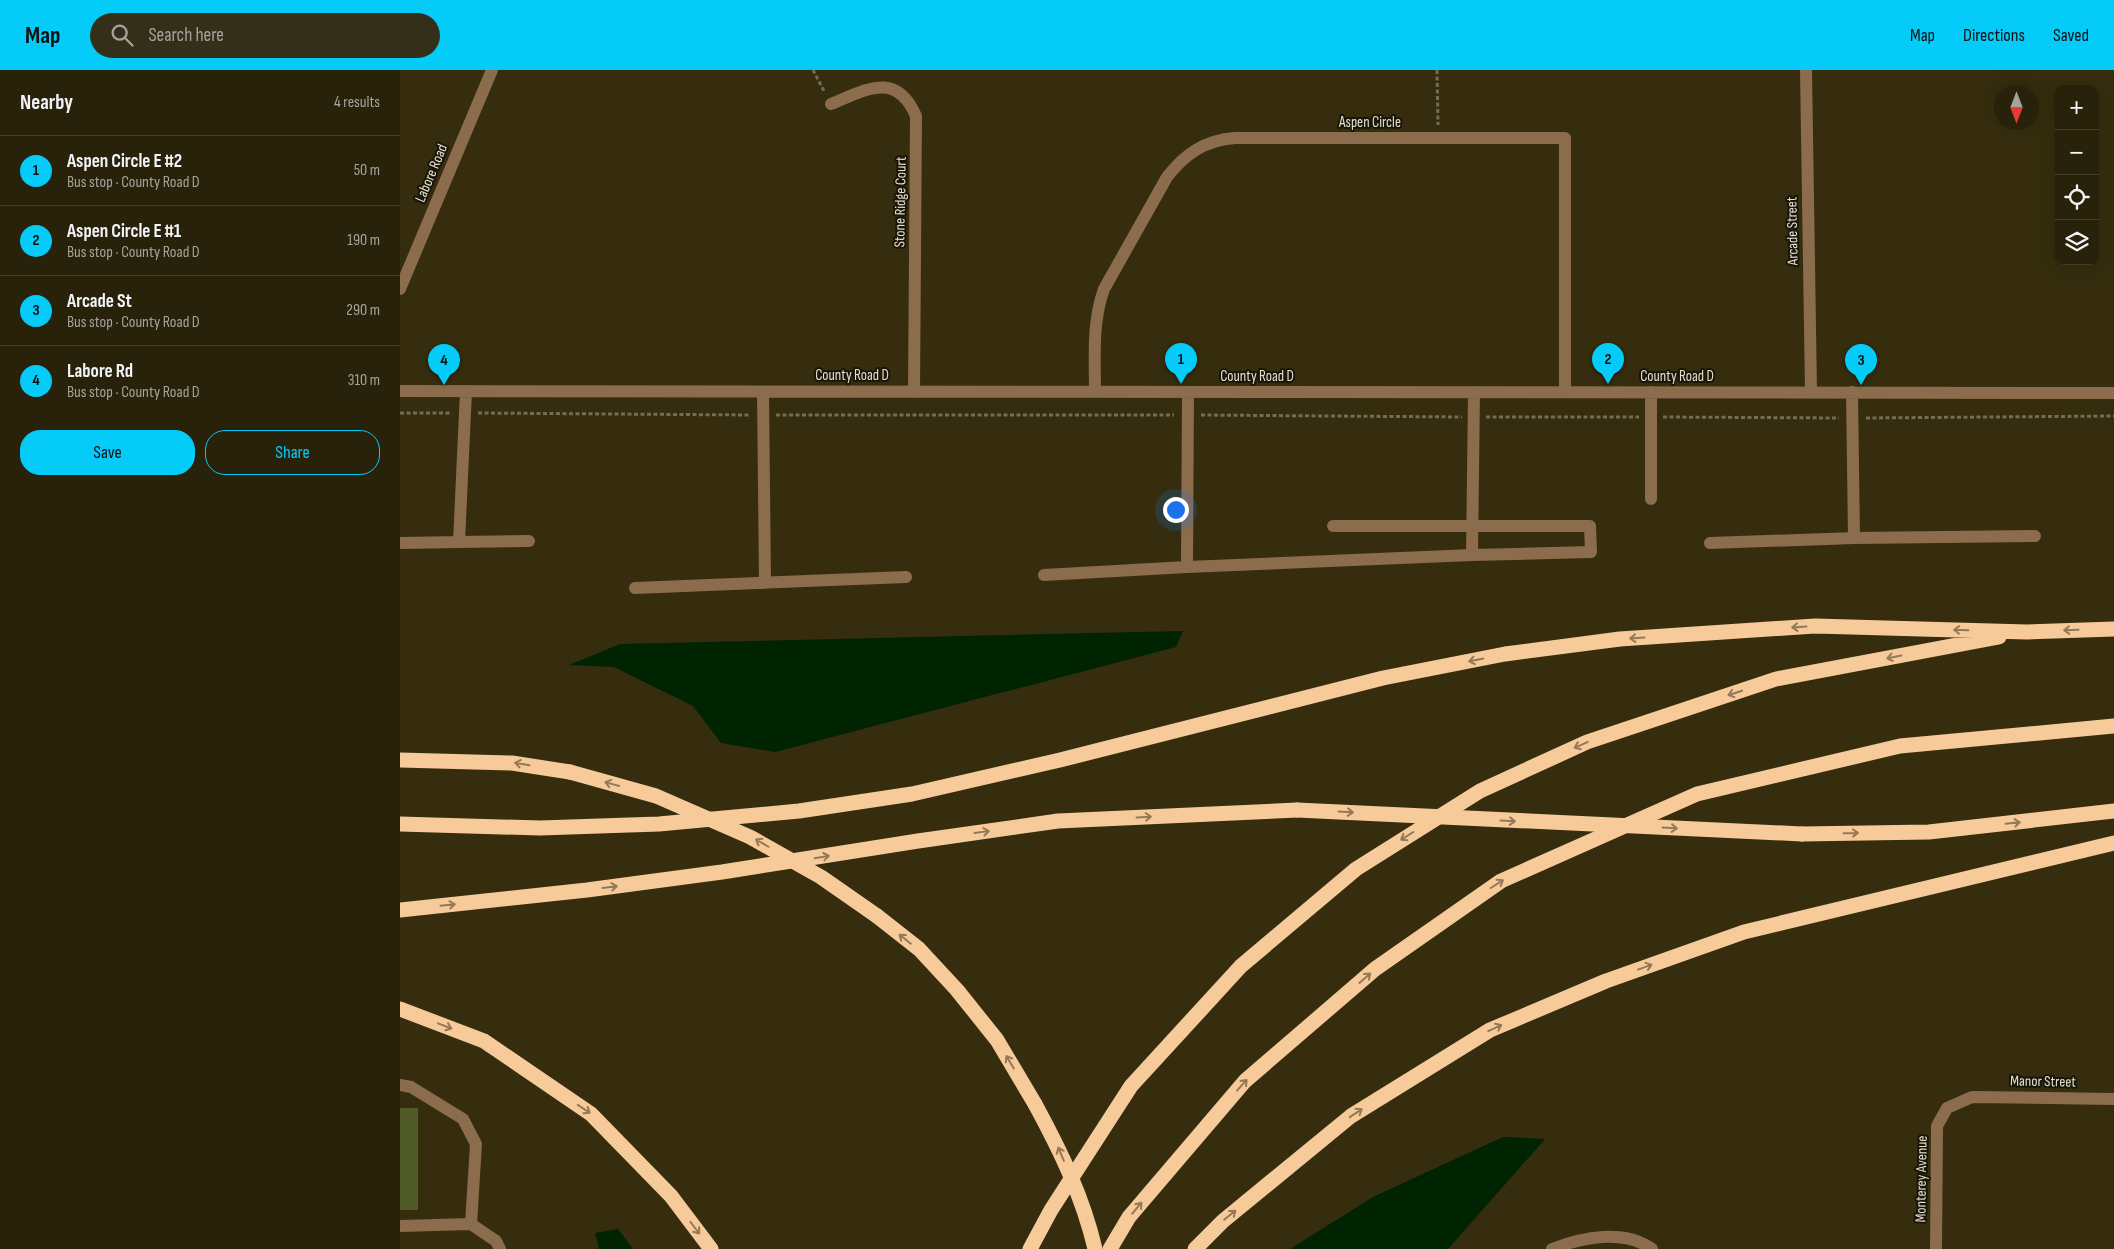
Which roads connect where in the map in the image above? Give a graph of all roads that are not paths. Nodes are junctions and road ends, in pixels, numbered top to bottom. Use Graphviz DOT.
graph roads {
  1 [pos="492,70"];
  2 [pos="1806,70"];
  3 [pos="831,104"];
  4 [pos="400,289"];
  5 [pos="400,391"];
  6 [pos="466,391"];
  7 [pos="763,392"];
  8 [pos="914,392"];
  9 [pos="1095,392"];
  10 [pos="1188,392"];
  11 [pos="1474,392"];
  12 [pos="1565,392"];
  13 [pos="1651,392"];
  14 [pos="1811,392"];
  15 [pos="1852,392"];
  16 [pos="2114,393"];
  17 [pos="1651,499"];
  18 [pos="1333,526"];
  19 [pos="1472,527"];
  20 [pos="2035,536"];
  21 [pos="1854,538"];
  22 [pos="529,541"];
  23 [pos="400,542"];
  24 [pos="458,542"];
  25 [pos="1710,543"];
  26 [pos="1472,555"];
  27 [pos="1187,567"];
  28 [pos="1044,575"];
  29 [pos="906,577"];
  30 [pos="765,583"];
  31 [pos="635,588"];
  32 [pos="2114,629"];
  33 [pos="2028,632"];
  34 [pos="2114,726"];
  35 [pos="400,760"];
  36 [pos="2114,811"];
  37 [pos="400,824"];
  38 [pos="2114,843"];
  39 [pos="400,910"];
  40 [pos="400,1009"];
  41 [pos="400,1085"];
  42 [pos="1972,1097"];
  43 [pos="2114,1099"];
  44 [pos="471,1224"];
  45 [pos="400,1226"];
  46 [pos="500,1249"];
  47 [pos="711,1249"];
  48 [pos="1030,1249"];
  49 [pos="1095,1249"];
  50 [pos="1110,1249"];
  51 [pos="1195,1249"];
  52 [pos="1552,1249"];
  53 [pos="1652,1249"];
  54 [pos="1936,1249"];
  1 -- 4 [label="street, Labore Road"];
  2 -- 14 [label="street, Arcade Street"];
  3 -- 8 [label="street, Stone Ridge Court"];
  5 -- 6 [label="street, County Road D"];
  6 -- 7 [label="street, County Road D"];
  6 -- 24 [label="street"];
  7 -- 8 [label="street, County Road D"];
  7 -- 30 [label="street"];
  8 -- 9 [label="street, County Road D"];
  9 -- 10 [label="street, County Road D"];
  9 -- 12 [label="street, Aspen Circle"];
  10 -- 11 [label="street, County Road D"];
  10 -- 27 [label="street"];
  11 -- 12 [label="street, County Road D"];
  11 -- 19 [label="street"];
  12 -- 13 [label="street, County Road D"];
  13 -- 14 [label="street, County Road D"];
  13 -- 17 [label="street"];
  14 -- 15 [label="street, County Road D"];
  15 -- 16 [label="street, County Road D"];
  15 -- 21 [label="street"];
  18 -- 19 [label="street"];
  19 -- 26 [label="street"];
  19 -- 26 [label="street"];
  20 -- 21 [label="street"];
  21 -- 25 [label="street"];
  22 -- 24 [label="street"];
  23 -- 24 [label="street"];
  26 -- 27 [label="street"];
  27 -- 28 [label="street"];
  29 -- 30 [label="street"];
  30 -- 31 [label="street"];
  32 -- 33 [label="highway, one-way"];
  33 -- 37 [label="highway, one-way"];
  33 -- 48 [label="highway, one-way"];
  50 -- 34 [label="highway, one-way"];
  49 -- 35 [label="highway, one-way, bridge"];
  39 -- 36 [label="highway, one-way, bridge"];
  51 -- 38 [label="highway, one-way"];
  40 -- 47 [label="highway, one-way"];
  41 -- 44 [label="street"];
  42 -- 43 [label="street, Manor Street"];
  42 -- 54 [label="street, Monterey Avenue"];
  44 -- 45 [label="street"];
  44 -- 46 [label="street"];
  52 -- 53 [label="street"];
}
